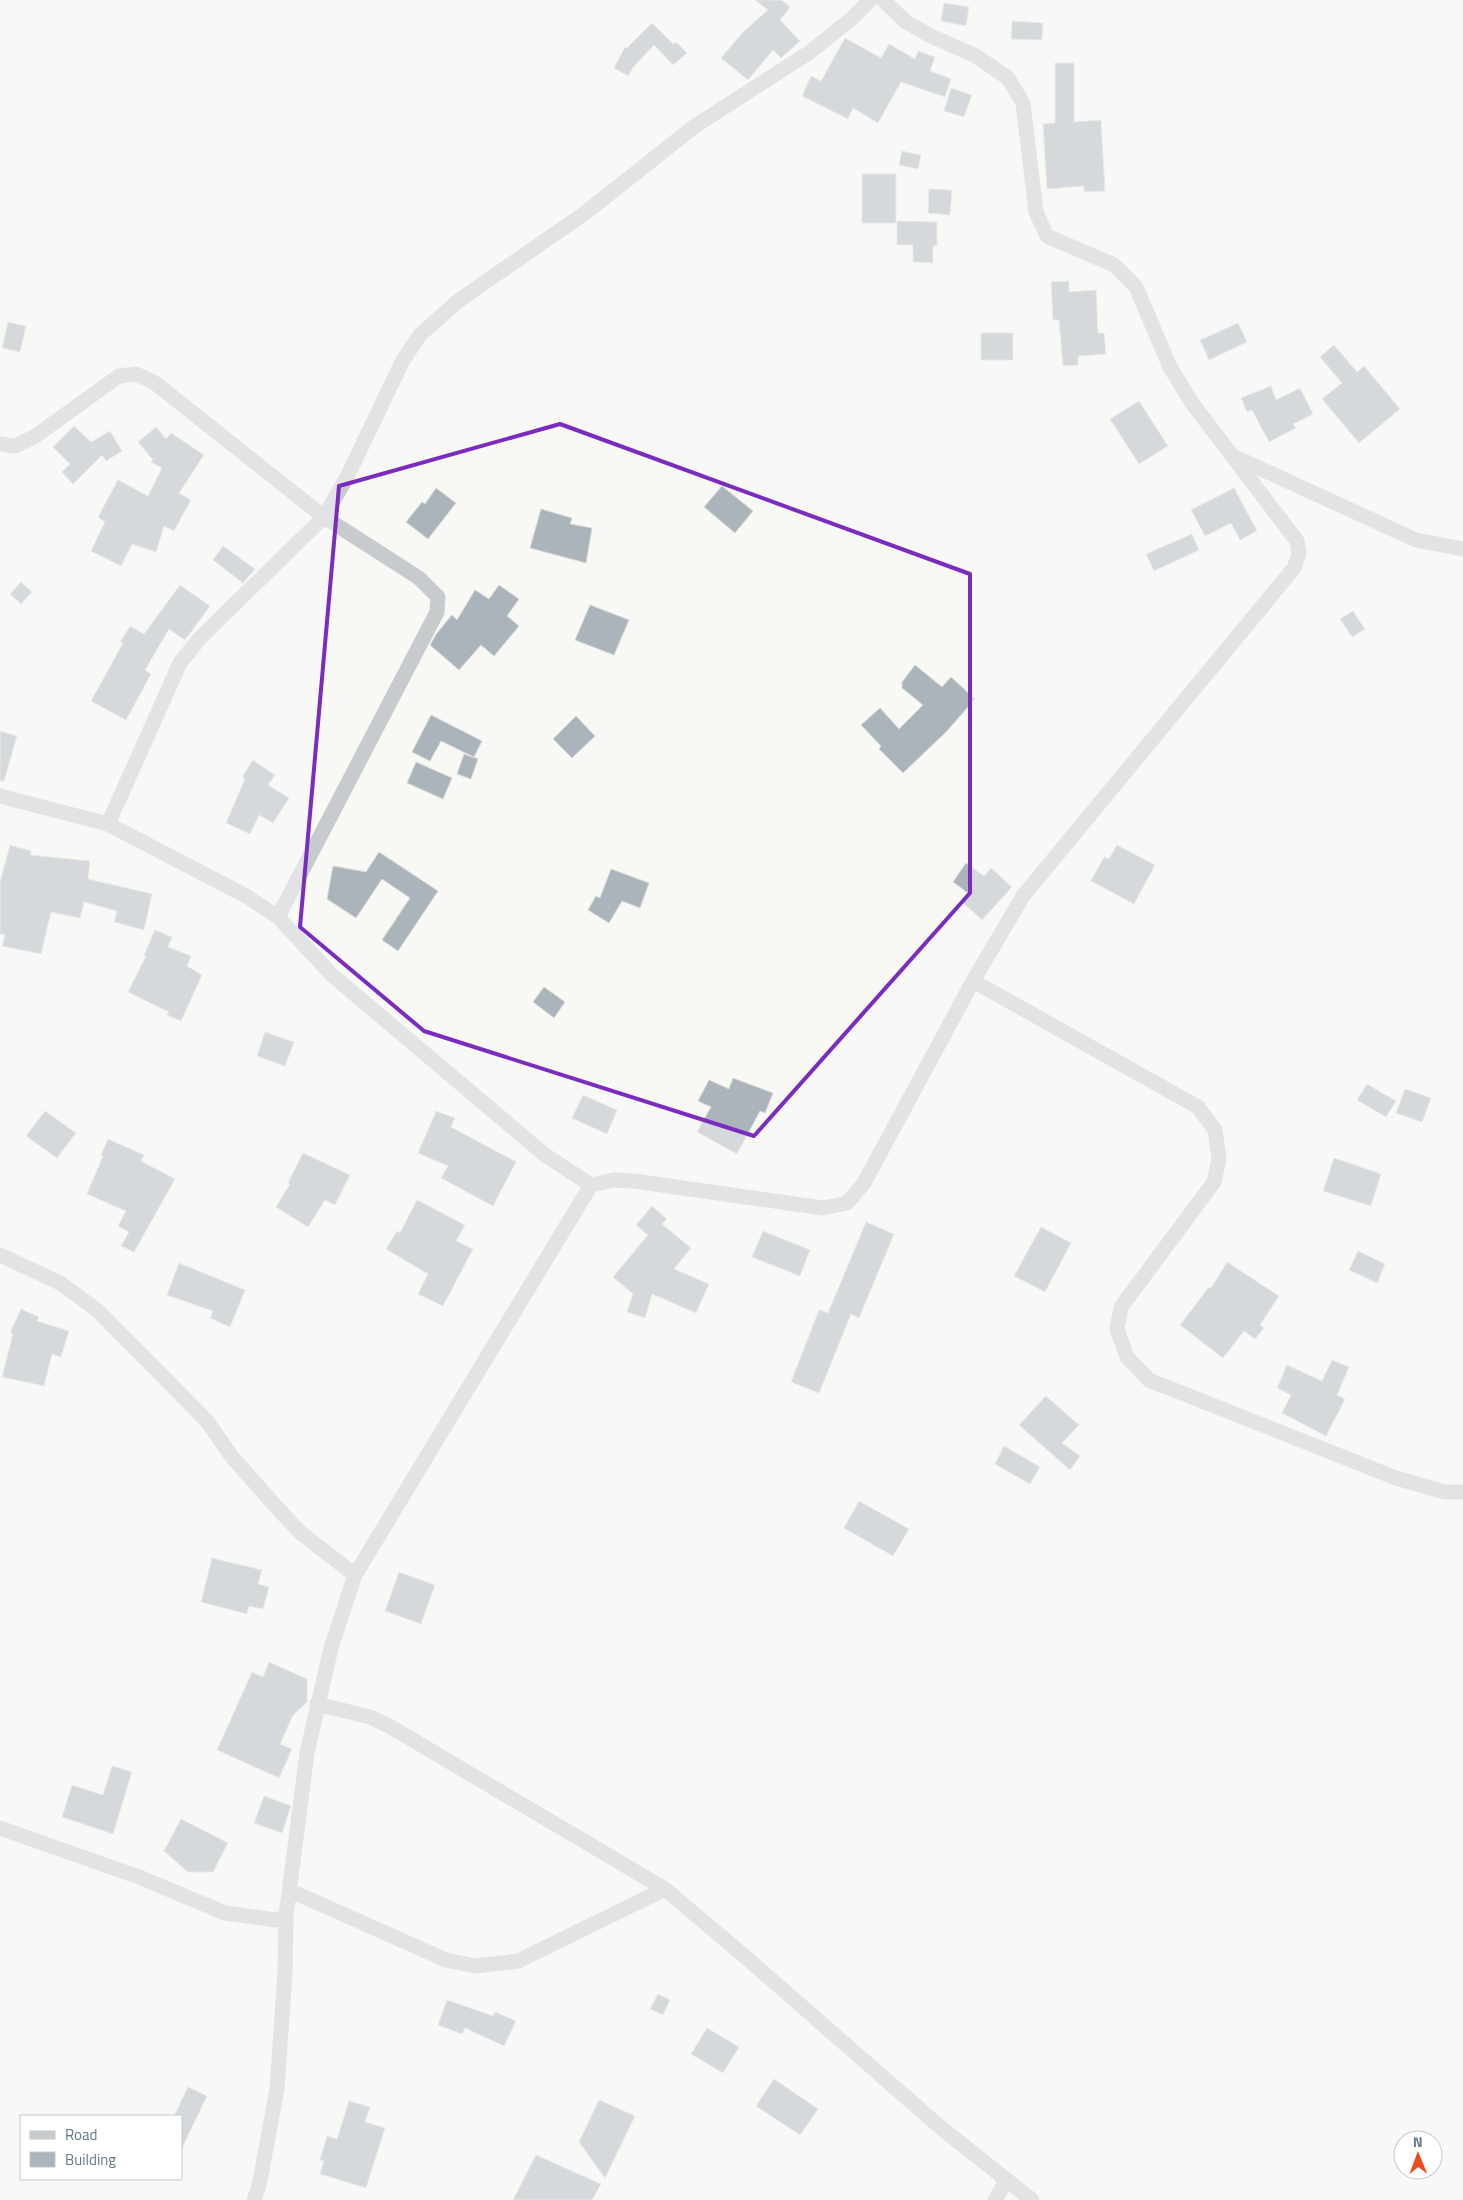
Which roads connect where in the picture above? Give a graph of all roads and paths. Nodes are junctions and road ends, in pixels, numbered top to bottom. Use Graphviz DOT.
graph roads {
  1 [pos="870,0"];
  2 [pos="883,0"];
  3 [pos="0,444"];
  4 [pos="1232,455"];
  5 [pos="324,517"];
  6 [pos="1463,550"];
  7 [pos="0,796"];
  8 [pos="108,824"];
  9 [pos="278,917"];
  10 [pos="973,981"];
  11 [pos="590,1185"];
  12 [pos="0,1255"];
  13 [pos="1463,1492"];
  14 [pos="355,1575"];
  15 [pos="317,1704"];
  16 [pos="0,1828"];
  17 [pos="664,1889"];
  18 [pos="290,1892"];
  19 [pos="286,1916"];
  20 [pos="1006,2181"];
  21 [pos="254,2200"];
  22 [pos="995,2200"];
  23 [pos="1032,2200"];
  1 -- 5 [label="street"];
  2 -- 4 [label="street"];
  3 -- 5 [label="street"];
  4 -- 6 [label="street"];
  4 -- 10 [label="street"];
  5 -- 8 [label="street"];
  5 -- 9 [label="street"];
  7 -- 8 [label="street"];
  8 -- 9 [label="street"];
  9 -- 11 [label="street"];
  10 -- 11 [label="street"];
  10 -- 13 [label="street"];
  11 -- 14 [label="street"];
  12 -- 14 [label="street"];
  14 -- 15 [label="street"];
  15 -- 17 [label="street"];
  15 -- 18 [label="street"];
  16 -- 19 [label="street"];
  17 -- 18 [label="street"];
  17 -- 20 [label="street"];
  18 -- 19 [label="street"];
  19 -- 21 [label="street"];
  20 -- 22 [label="street"];
  20 -- 23 [label="street"];
}
